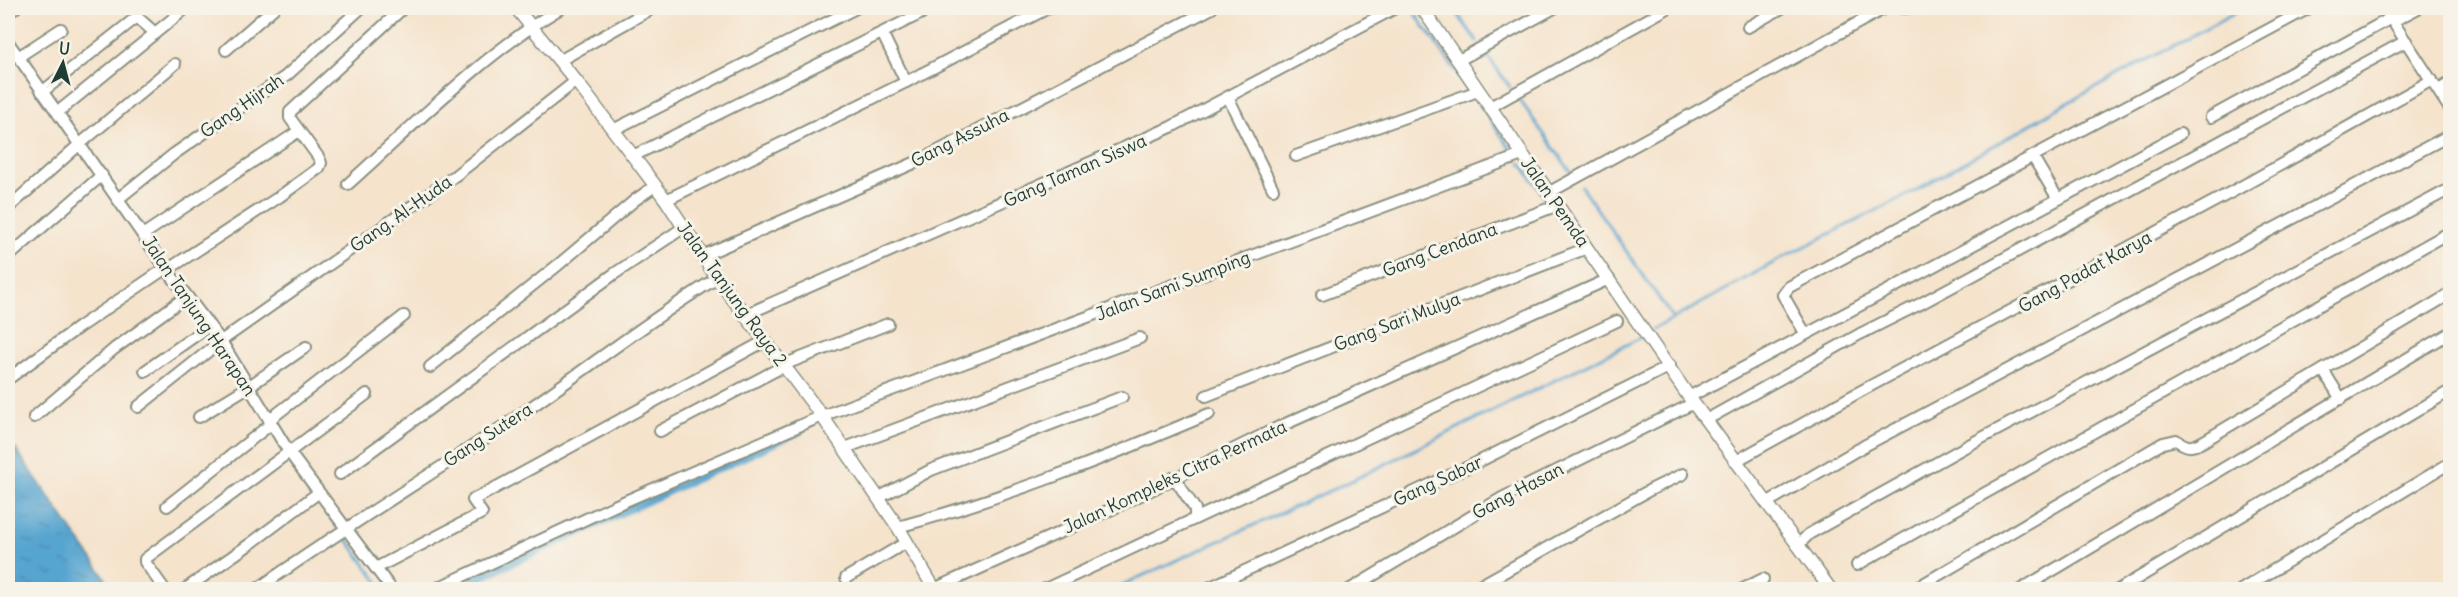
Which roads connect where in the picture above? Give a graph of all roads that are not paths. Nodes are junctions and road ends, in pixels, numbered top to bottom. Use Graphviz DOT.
graph roads {
  1 [pos="15,8"];
  2 [pos="186,8"];
  3 [pos="274,8"];
  4 [pos="361,8"];
  5 [pos="403,8"];
  6 [pos="516,8"];
  7 [pos="561,8"];
  8 [pos="653,8"];
  9 [pos="856,8"];
  10 [pos="932,8"];
  11 [pos="1048,8"];
  12 [pos="1212,8"];
  13 [pos="1395,8"];
  14 [pos="1422,8"];
  15 [pos="1554,8"];
  16 [pos="1668,8"];
  17 [pos="1782,8"];
  18 [pos="1885,8"];
  19 [pos="1902,8"];
  20 [pos="1907,8"];
  21 [pos="2308,8"];
  22 [pos="2384,8"];
  23 [pos="2418,8"];
  24 [pos="8,13"];
  25 [pos="2392,20"];
  26 [pos="530,26"];
  27 [pos="1748,27"];
  28 [pos="61,29"];
  29 [pos="155,33"];
  30 [pos="882,33"];
  31 [pos="2406,41"];
  32 [pos="8,42"];
  33 [pos="226,50"];
  34 [pos="18,57"];
  35 [pos="1459,60"];
  36 [pos="559,61"];
  37 [pos="175,64"];
  38 [pos="2432,80"];
  39 [pos="576,81"];
  40 [pos="906,82"];
  41 [pos="2451,83"];
  42 [pos="2439,90"];
  43 [pos="1478,91"];
  44 [pos="42,92"];
  45 [pos="1228,97"];
  46 [pos="1490,107"];
  47 [pos="2451,109"];
  48 [pos="57,112"];
  49 [pos="2211,117"];
  50 [pos="613,130"];
  51 [pos="299,131"];
  52 [pos="2180,134"];
  53 [pos="2451,135"];
  54 [pos="80,144"];
  55 [pos="1522,155"];
  56 [pos="633,156"];
  57 [pos="1296,156"];
  58 [pos="2033,157"];
  59 [pos="102,175"];
  60 [pos="348,184"];
  61 [pos="655,186"];
  62 [pos="1273,189"];
  63 [pos="2451,189"];
  64 [pos="1550,192"];
  65 [pos="2058,198"];
  66 [pos="118,199"];
  67 [pos="666,200"];
  68 [pos="1558,204"];
  69 [pos="8,208"];
  70 [pos="682,228"];
  71 [pos="2451,232"];
  72 [pos="144,234"];
  73 [pos="1587,248"];
  74 [pos="702,256"];
  75 [pos="8,257"];
  76 [pos="167,269"];
  77 [pos="717,278"];
  78 [pos="1609,279"];
  79 [pos="2451,294"];
  80 [pos="1322,295"];
  81 [pos="187,296"];
  82 [pos="745,315"];
  83 [pos="404,316"];
  84 [pos="1617,321"];
  85 [pos="888,324"];
  86 [pos="209,326"];
  87 [pos="1805,333"];
  88 [pos="2451,333"];
  89 [pos="1140,338"];
  90 [pos="221,341"];
  91 [pos="765,341"];
  92 [pos="306,347"];
  93 [pos="784,365"];
  94 [pos="1670,366"];
  95 [pos="430,367"];
  96 [pos="2323,370"];
  97 [pos="145,371"];
  98 [pos="8,379"];
  99 [pos="248,387"];
  100 [pos="2451,391"];
  101 [pos="367,394"];
  102 [pos="1206,396"];
  103 [pos="1122,397"];
  104 [pos="2341,399"];
  105 [pos="1692,400"];
  106 [pos="138,407"];
  107 [pos="1209,414"];
  108 [pos="822,416"];
  109 [pos="34,417"];
  110 [pos="199,417"];
  111 [pos="1706,420"];
  112 [pos="270,422"];
  113 [pos="660,431"];
  114 [pos="845,448"];
  115 [pos="289,452"];
  116 [pos="1736,461"];
  117 [pos="2451,463"];
  118 [pos="340,474"];
  119 [pos="1683,474"];
  120 [pos="1174,477"];
  121 [pos="318,493"];
  122 [pos="878,498"];
  123 [pos="1768,502"];
  124 [pos="167,506"];
  125 [pos="1195,518"];
  126 [pos="898,527"];
  127 [pos="346,528"];
  128 [pos="908,542"];
  129 [pos="1798,545"];
  130 [pos="1857,565"];
  131 [pos="376,568"];
  132 [pos="846,578"];
  133 [pos="1763,579"];
  134 [pos="935,589"];
  135 [pos="165,590"];
  136 [pos="184,590"];
  137 [pos="256,590"];
  138 [pos="392,590"];
  139 [pos="433,590"];
  140 [pos="1042,590"];
  141 [pos="1204,590"];
  142 [pos="1349,590"];
  143 [pos="1472,590"];
  144 [pos="1741,590"];
  145 [pos="1831,590"];
  146 [pos="1913,590"];
  147 [pos="2020,590"];
  148 [pos="2118,590"];
  149 [pos="2241,590"];
  1 -- 24 [label="street"];
  2 -- 29 [label="street"];
  3 -- 33 [label="street"];
  4 -- 66 [label="street, Gang Hijrah"];
  5 -- 51 [label="street"];
  6 -- 26 [label="street, Jalan Tanjung Raya 2"];
  7 -- 26 [label="street"];
  8 -- 36 [label="street"];
  9 -- 50 [label="street"];
  10 -- 30 [label="street"];
  11 -- 40 [label="street"];
  12 -- 74 [label="street, Gang Assuha"];
  13 -- 45 [label="street, Gang Taman Siswa"];
  14 -- 35 [label="street, Jalan Pemda"];
  15 -- 35 [label="street"];
  16 -- 46 [label="street"];
  17 -- 27 [label="street"];
  18 -- 64 [label="street"];
  19 -- 20 [label="street"];
  21 -- 58 [label="street"];
  22 -- 25 [label="street"];
  23 -- 25 [label="street"];
  25 -- 31 [label="street"];
  25 -- 49 [label="street"];
  26 -- 36 [label="street, Jalan Tanjung Raya 2"];
  26 -- 60 [label="street"];
  28 -- 34 [label="street"];
  29 -- 44 [label="street"];
  29 -- 48 [label="street"];
  30 -- 40 [label="street"];
  30 -- 56 [label="street"];
  31 -- 38 [label="street"];
  31 -- 111 [label="street"];
  32 -- 34 [label="street, Jalan Tanjung Harapan"];
  34 -- 44 [label="street, Jalan Tanjung Harapan"];
  35 -- 43 [label="street, Jalan Pemda"];
  36 -- 39 [label="street, Jalan Tanjung Raya 2"];
  37 -- 54 [label="street"];
  38 -- 42 [label="street"];
  38 -- 116 [label="street, Gang Padat Karya"];
  39 -- 50 [label="street, Jalan Tanjung Raya 2"];
  39 -- 90 [label="street, Gang. Al-Huda"];
  40 -- 67 [label="street"];
  41 -- 42 [label="street"];
  42 -- 47 [label="street"];
  43 -- 46 [label="street, Jalan Pemda"];
  43 -- 57 [label="street"];
  44 -- 48 [label="street, Jalan Tanjung Harapan"];
  45 -- 62 [label="street"];
  45 -- 82 [label="street, Gang Taman Siswa"];
  46 -- 55 [label="street, Jalan Pemda"];
  48 -- 54 [label="street, Jalan Tanjung Harapan"];
  50 -- 56 [label="street, Jalan Tanjung Raya 2"];
  51 -- 72 [label="street"];
  51 -- 76 [label="street"];
  52 -- 65 [label="street, Gang Hasan"];
  53 -- 123 [label="street"];
  54 -- 59 [label="street, Jalan Tanjung Harapan"];
  54 -- 69 [label="street"];
  55 -- 64 [label="street, Jalan Pemda"];
  55 -- 108 [label="street, Jalan Sami Sumping"];
  56 -- 61 [label="street, Jalan Tanjung Raya 2"];
  58 -- 65 [label="street"];
  58 -- 87 [label="street"];
  59 -- 66 [label="street, Jalan Tanjung Harapan"];
  59 -- 75 [label="street"];
  61 -- 67 [label="street, Jalan Tanjung Raya 2"];
  61 -- 95 [label="street"];
  63 -- 129 [label="street"];
  64 -- 68 [label="street, Jalan Pemda"];
  65 -- 87 [label="street, Gang Hasan"];
  66 -- 72 [label="street, Jalan Tanjung Harapan"];
  67 -- 70 [label="street, Jalan Tanjung Raya 2"];
  68 -- 73 [label="street, Jalan Pemda"];
  68 -- 80 [label="street, Gang Cendana"];
  70 -- 74 [label="street, Jalan Tanjung Raya 2"];
  70 -- 118 [label="street"];
  71 -- 130 [label="street"];
  72 -- 76 [label="street, Jalan Tanjung Harapan"];
  73 -- 78 [label="street, Jalan Pemda"];
  73 -- 102 [label="street, Gang Sari Mulya"];
  74 -- 77 [label="street, Jalan Tanjung Raya 2"];
  76 -- 81 [label="street, Jalan Tanjung Harapan"];
  76 -- 98 [label="street"];
  77 -- 82 [label="street, Jalan Tanjung Raya 2"];
  77 -- 127 [label="street, Gang Sutera"];
  78 -- 94 [label="street, Jalan Pemda"];
  78 -- 120 [label="street, Jalan Kompleks Citra Permata"];
  79 -- 96 [label="street"];
  81 -- 86 [label="street, Jalan Tanjung Harapan"];
  81 -- 109 [label="street"];
  82 -- 91 [label="street, Jalan Tanjung Raya 2"];
  83 -- 112 [label="street"];
  84 -- 125 [label="street"];
  85 -- 93 [label="street"];
  86 -- 90 [label="street, Jalan Tanjung Harapan"];
  86 -- 97 [label="street"];
  87 -- 105 [label="street, Gang Hasan"];
  88 -- 104 [label="street"];
  89 -- 114 [label="street"];
  90 -- 99 [label="street, Jalan Tanjung Harapan"];
  90 -- 106 [label="street, Gang. Al-Huda"];
  91 -- 93 [label="street, Jalan Tanjung Raya 2"];
  91 -- 131 [label="street"];
  92 -- 99 [label="street"];
  93 -- 108 [label="street, Jalan Tanjung Raya 2"];
  93 -- 113 [label="street"];
  94 -- 105 [label="street, Jalan Pemda"];
  94 -- 141 [label="street, Gang Sabar"];
  96 -- 104 [label="street"];
  96 -- 146 [label="street"];
  99 -- 110 [label="street"];
  99 -- 112 [label="street, Jalan Tanjung Harapan"];
  100 -- 148 [label="street"];
  101 -- 115 [label="street"];
  103 -- 122 [label="street"];
  104 -- 147 [label="street"];
  105 -- 111 [label="street, Jalan Pemda"];
  105 -- 142 [label="street, Gang Hasan"];
  107 -- 126 [label="street"];
  108 -- 114 [label="street, Jalan Tanjung Raya 2"];
  108 -- 139 [label="street, Jalan Sami Sumping"];
  111 -- 116 [label="street, Jalan Pemda"];
  112 -- 115 [label="street, Jalan Tanjung Harapan"];
  112 -- 124 [label="street"];
  114 -- 122 [label="street, Jalan Tanjung Raya 2"];
  115 -- 121 [label="street, Jalan Tanjung Harapan"];
  115 -- 135 [label="street"];
  116 -- 123 [label="street, Jalan Pemda"];
  117 -- 149 [label="street"];
  119 -- 143 [label="street"];
  120 -- 125 [label="street"];
  120 -- 134 [label="street, Jalan Kompleks Citra Permata"];
  121 -- 127 [label="street, Jalan Tanjung Harapan"];
  121 -- 136 [label="street"];
  122 -- 126 [label="street, Jalan Tanjung Raya 2"];
  123 -- 129 [label="street, Jalan Pemda"];
  125 -- 140 [label="street"];
  126 -- 128 [label="street, Jalan Tanjung Raya 2"];
  127 -- 131 [label="street, Jalan Tanjung Harapan"];
  127 -- 137 [label="street, Gang Sutera"];
  128 -- 132 [label="street"];
  128 -- 134 [label="street, Jalan Tanjung Raya 2"];
  129 -- 145 [label="street"];
  131 -- 138 [label="street, Jalan Tanjung Harapan"];
  133 -- 144 [label="street"];
}
